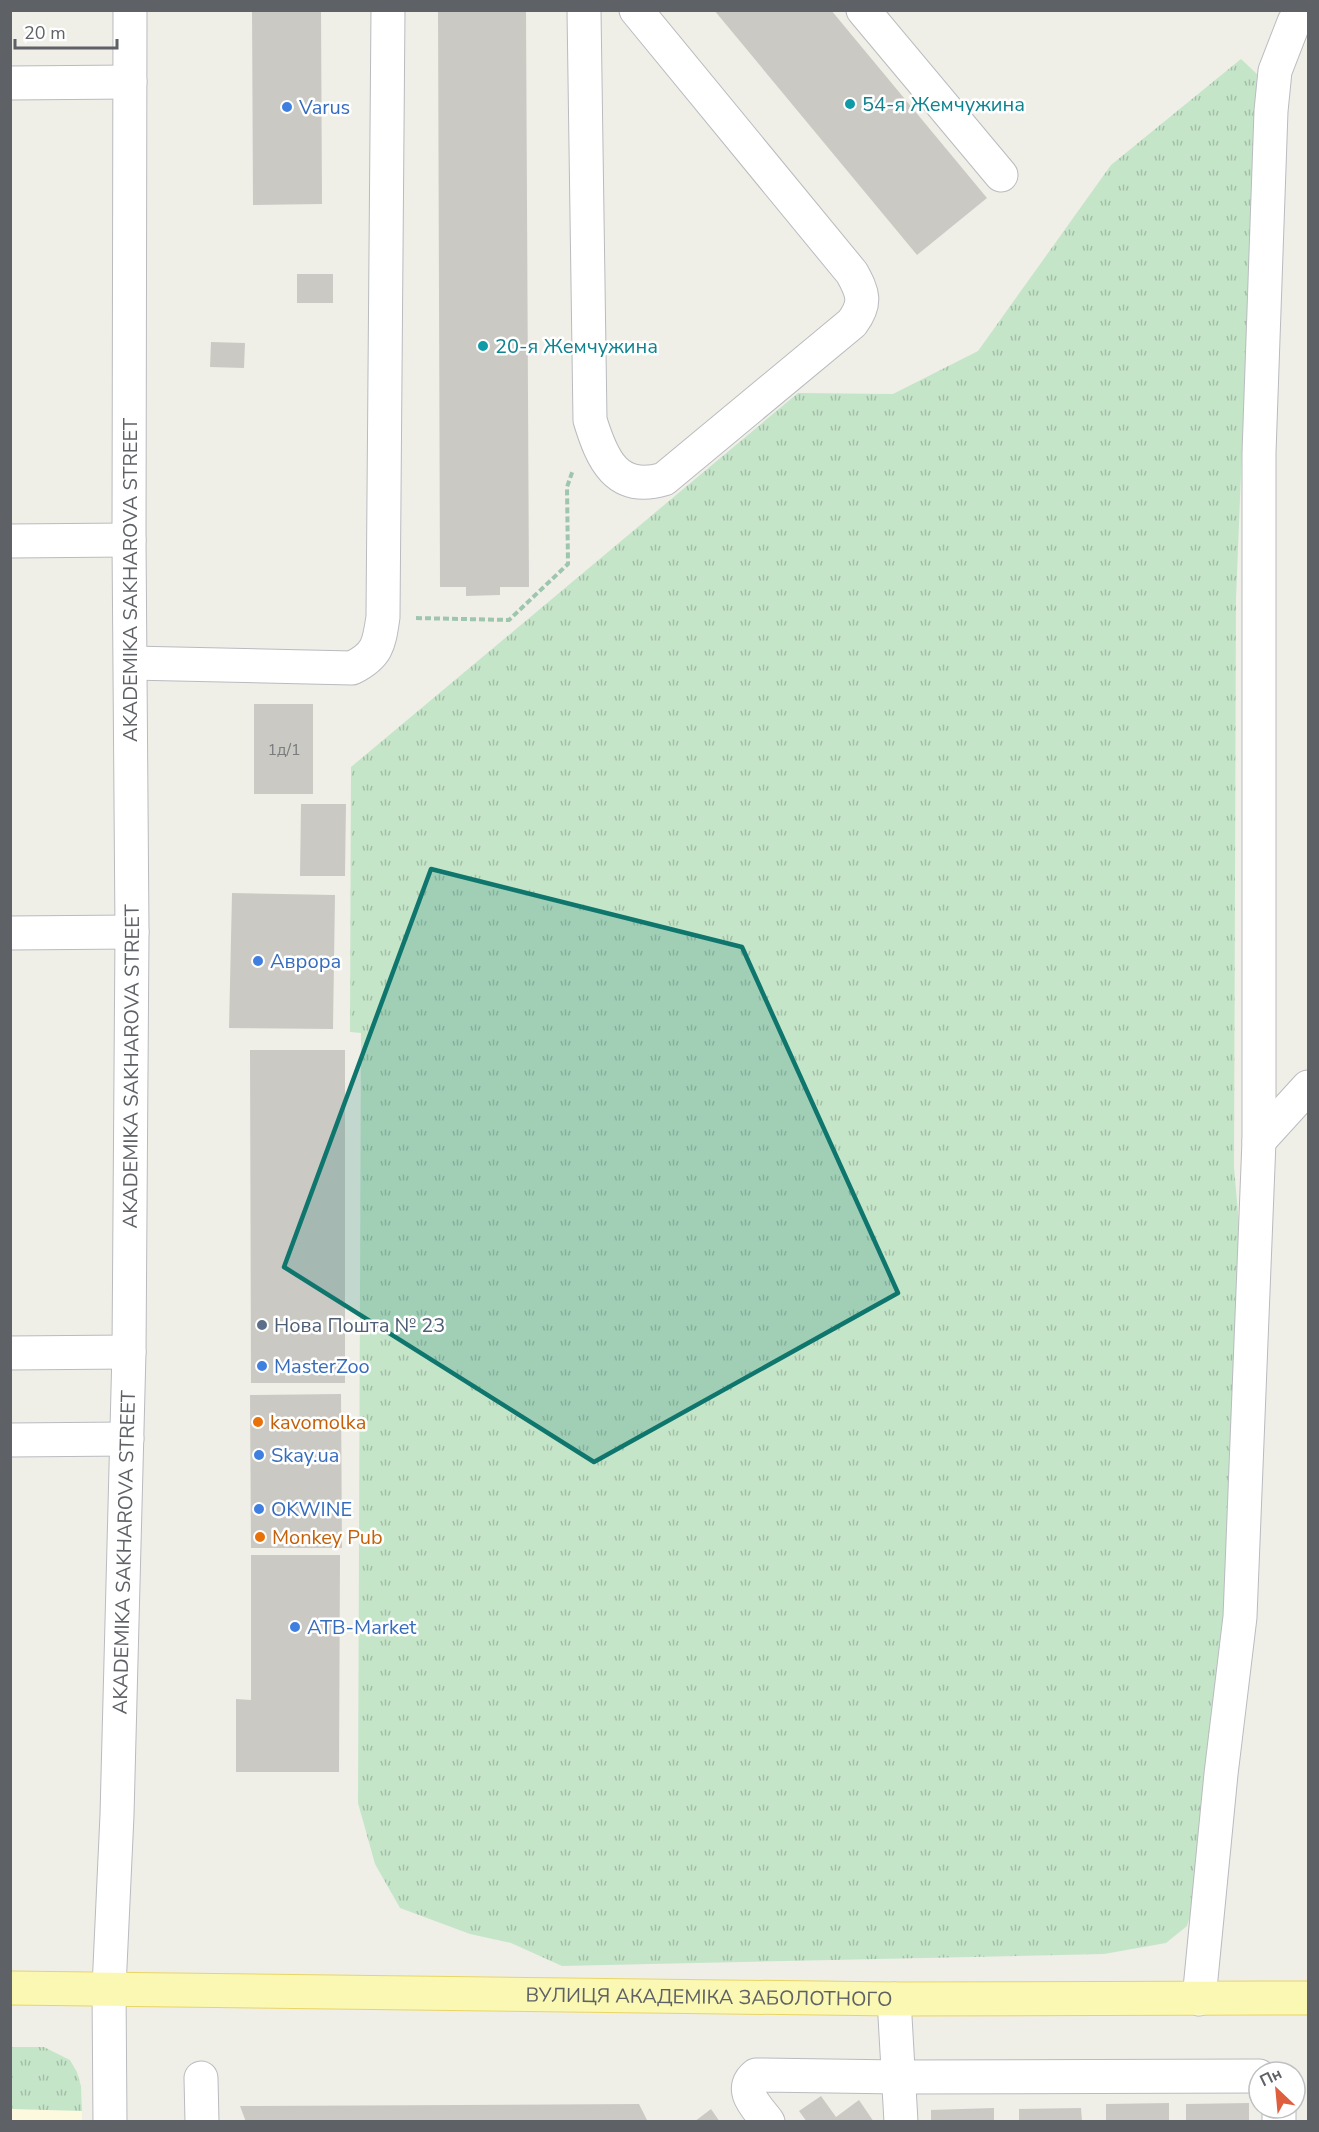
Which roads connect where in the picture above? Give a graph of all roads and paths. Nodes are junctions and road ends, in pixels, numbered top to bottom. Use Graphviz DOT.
graph roads {
  1 [pos="130,10"];
  2 [pos="388,10"];
  3 [pos="584,10"];
  4 [pos="636,10"];
  5 [pos="862,10"];
  6 [pos="1303,10"];
  7 [pos="129,82"];
  8 [pos="10,83"];
  9 [pos="1001,176"];
  10 [pos="590,420"];
  11 [pos="129,540"];
  12 [pos="10,542"];
  13 [pos="383,617"];
  14 [pos="131,663"];
  15 [pos="132,932"];
  16 [pos="10,933"];
  17 [pos="1308,1087"];
  18 [pos="1259,1141"];
  19 [pos="129,1352"];
  20 [pos="10,1353"];
  21 [pos="127,1439"];
  22 [pos="10,1440"];
  23 [pos="10,1988"];
  24 [pos="109,1988"];
  25 [pos="1308,1998"];
  26 [pos="894,1999"];
  27 [pos="1199,1999"];
  28 [pos="1247,2076"];
  29 [pos="899,2077"];
  30 [pos="201,2078"];
  31 [pos="110,2121"];
  32 [pos="202,2121"];
  33 [pos="768,2121"];
  34 [pos="901,2121"];
  1 -- 7 [label="street, AKADEMIKA SAKHAROVA STREET"];
  2 -- 13 [label="street"];
  3 -- 10 [label="street"];
  4 -- 10 [label="street"];
  5 -- 9 [label="street"];
  6 -- 18 [label="street"];
  7 -- 8 [label="street"];
  7 -- 11 [label="street, AKADEMIKA SAKHAROVA STREET"];
  10 -- 13 [label="path"];
  11 -- 12 [label="street"];
  11 -- 14 [label="street, AKADEMIKA SAKHAROVA STREET"];
  13 -- 14 [label="street"];
  14 -- 15 [label="street, AKADEMIKA SAKHAROVA STREET"];
  15 -- 16 [label="street"];
  15 -- 19 [label="street, AKADEMIKA SAKHAROVA STREET"];
  17 -- 18 [label="street"];
  18 -- 27 [label="street"];
  19 -- 20 [label="street"];
  19 -- 21 [label="street, AKADEMIKA SAKHAROVA STREET"];
  21 -- 22 [label="street"];
  21 -- 24 [label="street, AKADEMIKA SAKHAROVA STREET"];
  23 -- 24 [label="main road, ВУЛИЦЯ АКАДЕМІКА ЗАБОЛОТНОГО"];
  24 -- 26 [label="main road, ВУЛИЦЯ АКАДЕМІКА ЗАБОЛОТНОГО"];
  24 -- 31 [label="street, AKADEMIKA SAKHAROVA STREET"];
  25 -- 27 [label="main road, ВУЛИЦЯ АКАДЕМІКА ЗАБОЛОТНОГО"];
  26 -- 27 [label="main road, ВУЛИЦЯ АКАДЕМІКА ЗАБОЛОТНОГО"];
  26 -- 29 [label="street"];
  28 -- 29 [label="street"];
  29 -- 33 [label="street"];
  29 -- 34 [label="street"];
  30 -- 32 [label="street"];
}
